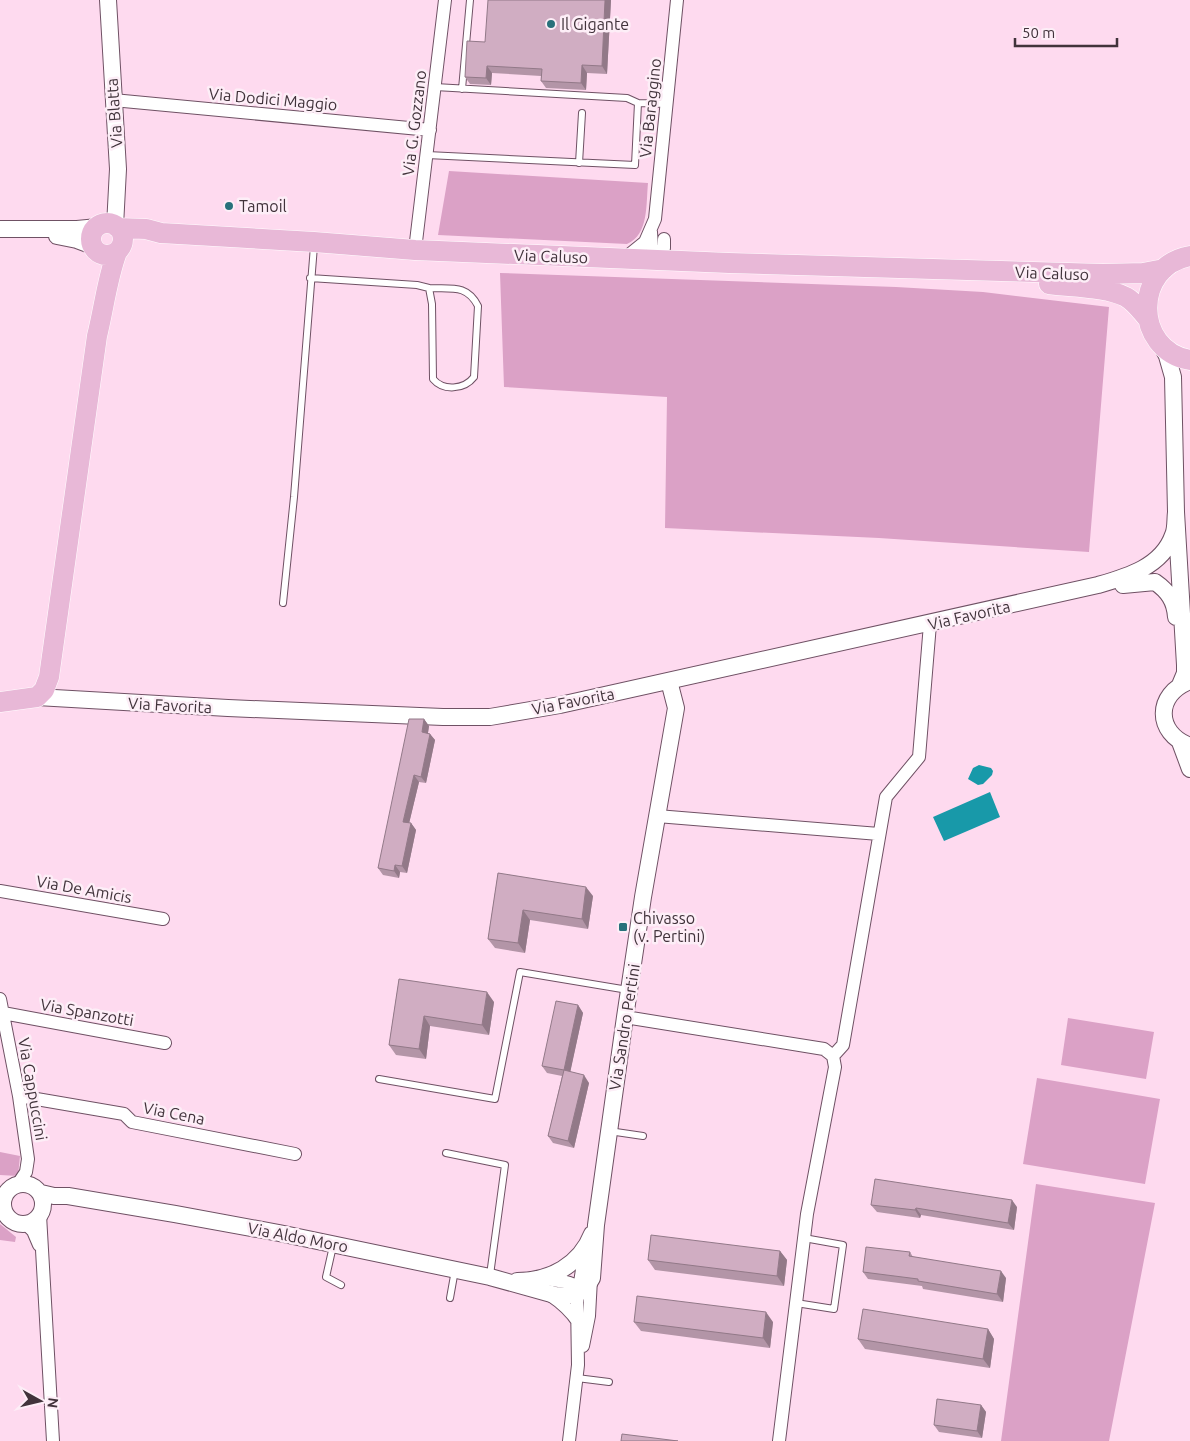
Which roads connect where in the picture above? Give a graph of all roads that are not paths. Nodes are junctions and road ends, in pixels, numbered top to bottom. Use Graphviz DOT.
graph roads {
  1 [pos="108,0"];
  2 [pos="445,0"];
  3 [pos="470,0"];
  4 [pos="677,0"];
  5 [pos="435,87"];
  6 [pos="462,89"];
  7 [pos="113,100"];
  8 [pos="638,103"];
  9 [pos="667,104"];
  10 [pos="582,113"];
  11 [pos="430,130"];
  12 [pos="427,156"];
  13 [pos="579,163"];
  14 [pos="655,219"];
  15 [pos="7,229"];
  16 [pos="651,232"];
  17 [pos="161,233"];
  18 [pos="104,235"];
  19 [pos="664,239"];
  20 [pos="314,242"];
  21 [pos="119,250"];
  22 [pos="415,250"];
  23 [pos="1189,255"];
  24 [pos="624,259"];
  25 [pos="659,259"];
  26 [pos="682,261"];
  27 [pos="941,269"];
  28 [pos="1164,269"];
  29 [pos="310,278"];
  30 [pos="428,288"];
  31 [pos="1148,319"];
  32 [pos="97,336"];
  33 [pos="1161,344"];
  34 [pos="1190,360"];
  35 [pos="1176,512"];
  36 [pos="1098,585"];
  37 [pos="283,603"];
  38 [pos="930,624"];
  39 [pos="670,681"];
  40 [pos="1181,686"];
  41 [pos="38,697"];
  42 [pos="0,702"];
  43 [pos="1185,744"];
  44 [pos="1190,769"];
  45 [pos="656,816"];
  46 [pos="879,834"];
  47 [pos="0,891"];
  48 [pos="163,919"];
  49 [pos="629,990"];
  50 [pos="0,999"];
  51 [pos="3,1013"];
  52 [pos="625,1018"];
  53 [pos="164,1043"];
  54 [pos="833,1056"];
  55 [pos="379,1079"];
  56 [pos="19,1096"];
  57 [pos="608,1131"];
  58 [pos="643,1136"];
  59 [pos="446,1153"];
  60 [pos="295,1154"];
  61 [pos="10,1185"];
  62 [pos="41,1193"];
  63 [pos="90,1200"];
  64 [pos="1,1203"];
  65 [pos="36,1217"];
  66 [pos="596,1225"];
  67 [pos="804,1238"];
  68 [pos="334,1244"];
  69 [pos="584,1250"];
  70 [pos="456,1270"];
  71 [pos="497,1278"];
  72 [pos="341,1285"];
  73 [pos="543,1285"];
  74 [pos="584,1290"];
  75 [pos="450,1298"];
  76 [pos="795,1303"];
  77 [pos="578,1322"];
  78 [pos="578,1365"];
  79 [pos="577,1378"];
  80 [pos="609,1382"];
  81 [pos="53,1441"];
  82 [pos="569,1441"];
  83 [pos="782,1441"];
  1 -- 7 [label="street, Via Blatta"];
  2 -- 5 [label="street, Via G. Gozzano"];
  3 -- 6 [label="lane"];
  4 -- 9 [label="street, Via Baraggino"];
  5 -- 6 [label="lane"];
  5 -- 11 [label="street, Via G. Gozzano"];
  6 -- 8 [label="lane"];
  7 -- 11 [label="street, Via Dodici Maggio"];
  7 -- 18 [label="street, Via Blatta"];
  8 -- 9 [label="lane"];
  8 -- 13 [label="lane"];
  9 -- 14 [label="street, Via Baraggino"];
  10 -- 13 [label="lane"];
  11 -- 12 [label="street, Via G. Gozzano"];
  12 -- 13 [label="lane"];
  12 -- 22 [label="street, Via G. Gozzano"];
  14 -- 16 [label="street, Via Baraggino"];
  14 -- 19 [label="street"];
  15 -- 18 [label="street, Via Caluso"];
  16 -- 24 [label="street, Via Baraggino"];
  16 -- 25 [label="street"];
  17 -- 18 [label="main road, Via Caluso"];
  17 -- 20 [label="main road, Via Caluso"];
  17 -- 21 [label="main road, Via Caluso"];
  18 -- 21 [label="main road"];
  18 -- 32 [label="main road"];
  19 -- 25 [label="street"];
  19 -- 26 [label="street"];
  20 -- 22 [label="main road, Via Caluso"];
  20 -- 29 [label="lane"];
  21 -- 32 [label="main road"];
  22 -- 24 [label="main road, Via Caluso"];
  23 -- 28 [label="main road"];
  24 -- 25 [label="main road, Via Caluso"];
  25 -- 26 [label="main road, Via Caluso"];
  26 -- 27 [label="main road, Via Caluso"];
  27 -- 28 [label="main road, Via Caluso"];
  27 -- 31 [label="main road, Via Caluso"];
  28 -- 31 [label="main road"];
  29 -- 30 [label="lane"];
  29 -- 37 [label="lane"];
  30 -- 30 [label="lane"];
  31 -- 33 [label="main road"];
  32 -- 41 [label="main road"];
  33 -- 34 [label="main road"];
  33 -- 35 [label="street"];
  35 -- 36 [label="street, Via Favorita"];
  35 -- 40 [label="street"];
  36 -- 38 [label="street, Via Favorita"];
  36 -- 40 [label="street, Via Favorita"];
  38 -- 39 [label="street, Via Favorita"];
  38 -- 46 [label="street"];
  39 -- 41 [label="street, Via Favorita"];
  39 -- 45 [label="street, Via Sandro Pertini"];
  40 -- 43 [label="street"];
  41 -- 42 [label="main road"];
  43 -- 44 [label="street"];
  45 -- 46 [label="street"];
  45 -- 49 [label="street, Via Sandro Pertini"];
  46 -- 54 [label="street"];
  47 -- 48 [label="street, Via De Amicis"];
  49 -- 52 [label="street, Via Sandro Pertini"];
  49 -- 55 [label="lane"];
  50 -- 51 [label="street, Via Cappuccini"];
  51 -- 53 [label="street, Via Spanzotti"];
  51 -- 56 [label="street, Via Cappuccini"];
  52 -- 54 [label="street"];
  52 -- 57 [label="street, Via Sandro Pertini"];
  54 -- 67 [label="street"];
  56 -- 60 [label="street, Via Cena"];
  56 -- 61 [label="street, Via Cappuccini"];
  57 -- 58 [label="lane"];
  57 -- 66 [label="street, Via Sandro Pertini"];
  59 -- 71 [label="lane"];
  61 -- 62 [label="street"];
  61 -- 64 [label="street"];
  62 -- 63 [label="street, Via Aldo Moro"];
  62 -- 65 [label="street"];
  63 -- 65 [label="street, Via Aldo Moro"];
  63 -- 68 [label="street, Via Aldo Moro"];
  64 -- 65 [label="street"];
  65 -- 81 [label="street"];
  66 -- 69 [label="street"];
  66 -- 74 [label="street, Via Sandro Pertini"];
  67 -- 76 [label="street"];
  67 -- 76 [label="lane"];
  68 -- 70 [label="street, Via Aldo Moro"];
  68 -- 72 [label="lane"];
  69 -- 73 [label="street"];
  69 -- 74 [label="street"];
  70 -- 71 [label="street, Via Aldo Moro"];
  70 -- 75 [label="lane"];
  71 -- 73 [label="street, Via Aldo Moro"];
  73 -- 74 [label="street, Via Aldo Moro"];
  73 -- 77 [label="street"];
  74 -- 77 [label="street"];
  74 -- 78 [label="street"];
  76 -- 83 [label="street"];
  77 -- 78 [label="street"];
  78 -- 79 [label="street"];
  79 -- 80 [label="lane"];
  79 -- 82 [label="street"];
}
